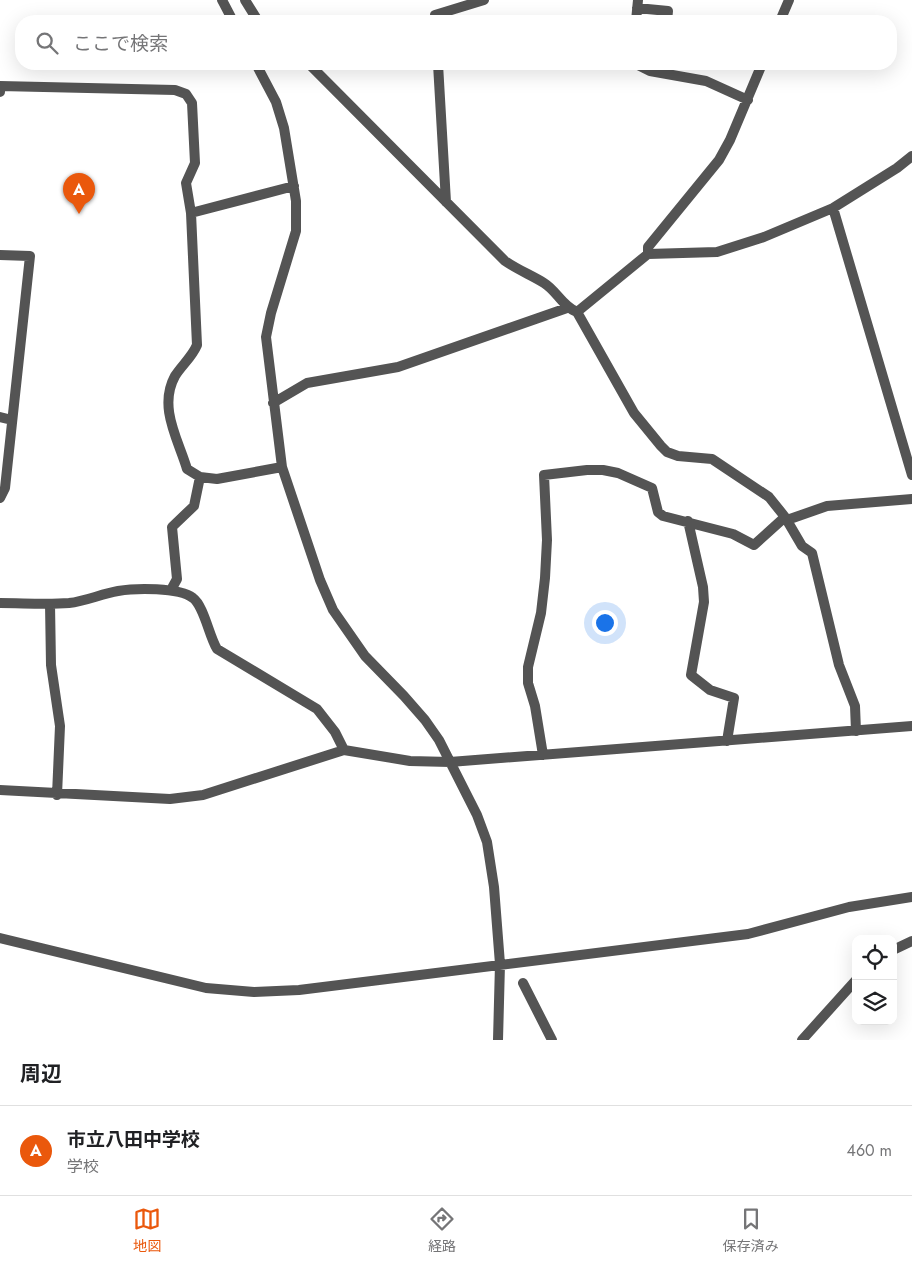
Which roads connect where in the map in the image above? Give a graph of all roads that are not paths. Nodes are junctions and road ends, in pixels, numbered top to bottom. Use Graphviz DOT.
graph roads {
  1 [pos="222,0"];
  2 [pos="246,0"];
  3 [pos="484,0"];
  4 [pos="789,0"];
  5 [pos="638,4"];
  6 [pos="230,15"];
  7 [pos="255,15"];
  8 [pos="435,15"];
  9 [pos="668,15"];
  10 [pos="783,15"];
  11 [pos="259,70"];
  12 [pos="315,70"];
  13 [pos="438,70"];
  14 [pos="668,70"];
  15 [pos="760,70"];
  16 [pos="0,92"];
  17 [pos="748,100"];
  18 [pos="912,158"];
  19 [pos="294,186"];
  20 [pos="446,202"];
  21 [pos="833,208"];
  22 [pos="190,213"];
  23 [pos="648,254"];
  24 [pos="0,255"];
  25 [pos="572,310"];
  26 [pos="273,403"];
  27 [pos="0,417"];
  28 [pos="12,420"];
  29 [pos="282,467"];
  30 [pos="912,475"];
  31 [pos="200,477"];
  32 [pos="0,498"];
  33 [pos="912,500"];
  34 [pos="786,518"];
  35 [pos="688,521"];
  36 [pos="171,590"];
  37 [pos="0,602"];
  38 [pos="50,604"];
  39 [pos="912,726"];
  40 [pos="856,731"];
  41 [pos="727,741"];
  42 [pos="344,750"];
  43 [pos="543,755"];
  44 [pos="450,762"];
  45 [pos="0,790"];
  46 [pos="57,794"];
  47 [pos="912,897"];
  48 [pos="0,938"];
  49 [pos="912,941"];
  50 [pos="897,948"];
  51 [pos="500,964"];
  52 [pos="523,983"];
  53 [pos="852,984"];
  54 [pos="498,1040"];
  55 [pos="552,1040"];
  56 [pos="802,1040"];
  1 -- 6 [label="street"];
  2 -- 7 [label="street"];
  3 -- 8 [label="street"];
  4 -- 10 [label="street"];
  5 -- 9 [label="street"];
  11 -- 19 [label="street"];
  12 -- 20 [label="street"];
  13 -- 20 [label="street"];
  14 -- 17 [label="street"];
  15 -- 17 [label="street"];
  16 -- 22 [label="street"];
  17 -- 23 [label="street"];
  18 -- 21 [label="street"];
  19 -- 22 [label="street"];
  19 -- 26 [label="street"];
  20 -- 25 [label="street"];
  21 -- 23 [label="street"];
  21 -- 30 [label="street"];
  22 -- 31 [label="street"];
  23 -- 25 [label="street"];
  24 -- 28 [label="street"];
  25 -- 26 [label="street"];
  25 -- 34 [label="street"];
  26 -- 29 [label="street"];
  27 -- 28 [label="street"];
  28 -- 32 [label="street"];
  29 -- 31 [label="street"];
  29 -- 44 [label="street"];
  31 -- 36 [label="street"];
  33 -- 34 [label="street"];
  34 -- 35 [label="street"];
  34 -- 40 [label="street"];
  35 -- 41 [label="street"];
  35 -- 43 [label="street"];
  36 -- 38 [label="street"];
  36 -- 42 [label="street"];
  37 -- 38 [label="street"];
  38 -- 46 [label="street"];
  39 -- 40 [label="street"];
  40 -- 41 [label="street"];
  41 -- 43 [label="street"];
  42 -- 44 [label="street"];
  42 -- 46 [label="street"];
  43 -- 44 [label="street"];
  44 -- 51 [label="street"];
  45 -- 46 [label="street"];
  47 -- 51 [label="street"];
  48 -- 51 [label="street"];
  49 -- 50 [label="street"];
  51 -- 54 [label="street"];
  52 -- 55 [label="street"];
  53 -- 56 [label="street"];
}
